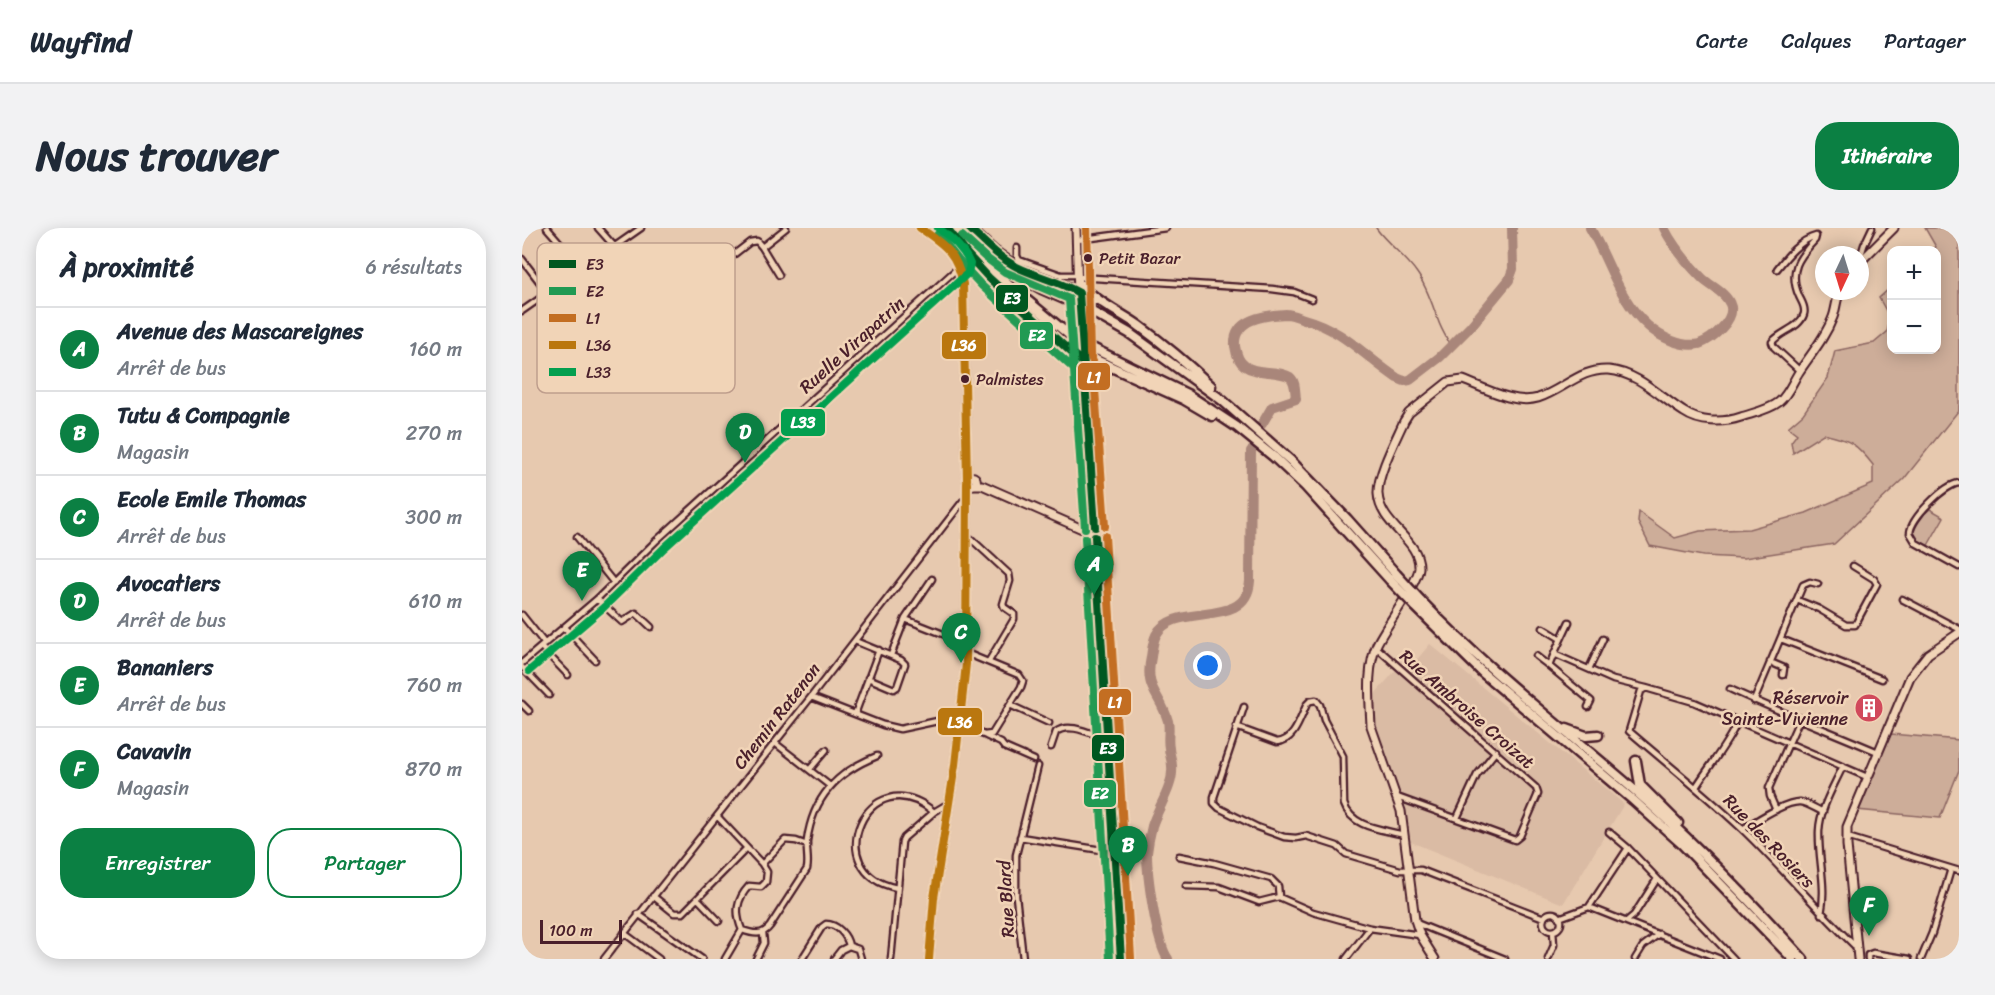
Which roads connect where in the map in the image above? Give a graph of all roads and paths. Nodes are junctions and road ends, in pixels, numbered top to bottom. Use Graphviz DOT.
graph roads {
  1 [pos="547,228"];
  2 [pos="598,228"];
  3 [pos="641,228"];
  4 [pos="786,228"];
  5 [pos="920,228"];
  6 [pos="949,228"];
  7 [pos="961,228"];
  8 [pos="969,228"];
  9 [pos="1076,228"];
  10 [pos="1166,228"];
  11 [pos="1872,228"];
  12 [pos="1894,228"];
  13 [pos="1077,240"];
  14 [pos="560,243"];
  15 [pos="611,243"];
  16 [pos="618,243"];
  17 [pos="1864,246"];
  18 [pos="762,247"];
  19 [pos="1017,248"];
  20 [pos="1869,252"];
  21 [pos="735,254"];
  22 [pos="522,259"];
  23 [pos="960,266"];
  24 [pos="1778,269"];
  25 [pos="779,275"];
  26 [pos="537,279"];
  27 [pos="1078,285"];
  28 [pos="1312,299"];
  29 [pos="1837,300"];
  30 [pos="537,301"];
  31 [pos="522,311"];
  32 [pos="1081,346"];
  33 [pos="1071,349"];
  34 [pos="1098,361"];
  35 [pos="1083,363"];
  36 [pos="1800,371"];
  37 [pos="1222,400"];
  38 [pos="1274,457"];
  39 [pos="1959,483"];
  40 [pos="972,485"];
  41 [pos="1093,532"];
  42 [pos="968,536"];
  43 [pos="577,537"];
  44 [pos="1853,566"];
  45 [pos="1959,567"];
  46 [pos="1393,577"];
  47 [pos="932,579"];
  48 [pos="614,583"];
  49 [pos="1818,584"];
  50 [pos="1902,598"];
  51 [pos="597,599"];
  52 [pos="1797,600"];
  53 [pos="1417,603"];
  54 [pos="522,615"];
  55 [pos="904,619"];
  56 [pos="1569,622"];
  57 [pos="564,627"];
  58 [pos="651,627"];
  59 [pos="1543,628"];
  60 [pos="1959,631"];
  61 [pos="1561,639"];
  62 [pos="1603,639"];
  63 [pos="1781,639"];
  64 [pos="855,641"];
  65 [pos="966,643"];
  66 [pos="543,645"];
  67 [pos="1376,647"];
  68 [pos="879,650"];
  69 [pos="966,652"];
  70 [pos="1554,654"];
  71 [pos="891,655"];
  72 [pos="1536,656"];
  73 [pos="595,660"];
  74 [pos="989,661"];
  75 [pos="1770,662"];
  76 [pos="522,663"];
  77 [pos="1549,666"];
  78 [pos="522,667"];
  79 [pos="1589,669"];
  80 [pos="568,675"];
  81 [pos="1783,675"];
  82 [pos="868,678"];
  83 [pos="1882,679"];
  84 [pos="1646,688"];
  85 [pos="1730,690"];
  86 [pos="549,694"];
  87 [pos="811,697"];
  88 [pos="1754,701"];
  89 [pos="522,704"];
  90 [pos="1010,705"];
  91 [pos="1244,707"];
  92 [pos="1588,707"];
  93 [pos="529,711"];
  94 [pos="855,714"];
  95 [pos="961,716"];
  96 [pos="1800,718"];
  97 [pos="1552,721"];
  98 [pos="1738,721"];
  99 [pos="1049,723"];
  100 [pos="960,725"];
  101 [pos="1236,727"];
  102 [pos="984,735"];
  103 [pos="1598,735"];
  104 [pos="1107,739"];
  105 [pos="1789,742"];
  106 [pos="775,743"];
  107 [pos="1051,747"];
  108 [pos="826,750"];
  109 [pos="1496,751"];
  110 [pos="1878,752"];
  111 [pos="877,756"];
  112 [pos="1035,760"];
  113 [pos="1636,761"];
  114 [pos="1038,766"];
  115 [pos="1843,766"];
  116 [pos="810,770"];
  117 [pos="1868,777"];
  118 [pos="830,786"];
  119 [pos="1695,787"];
  120 [pos="1397,797"];
  121 [pos="949,803"];
  122 [pos="1776,810"];
  123 [pos="934,812"];
  124 [pos="1823,812"];
  125 [pos="717,816"];
  126 [pos="1457,818"];
  127 [pos="1742,829"];
  128 [pos="1609,832"];
  129 [pos="1404,836"];
  130 [pos="1020,837"];
  131 [pos="1846,837"];
  132 [pos="807,845"];
  133 [pos="1628,848"];
  134 [pos="746,849"];
  135 [pos="1114,852"];
  136 [pos="1702,854"];
  137 [pos="1179,856"];
  138 [pos="762,864"];
  139 [pos="1951,868"];
  140 [pos="1409,870"];
  141 [pos="1959,871"];
  142 [pos="1657,879"];
  143 [pos="1186,886"];
  144 [pos="897,888"];
  145 [pos="653,896"];
  146 [pos="1279,897"];
  147 [pos="698,899"];
  148 [pos="1589,907"];
  149 [pos="638,914"];
  150 [pos="1821,914"];
  151 [pos="1544,918"];
  152 [pos="1560,918"];
  153 [pos="1627,920"];
  154 [pos="719,921"];
  155 [pos="1416,923"];
  156 [pos="1370,928"];
  157 [pos="742,930"];
  158 [pos="1553,931"];
  159 [pos="624,933"];
  160 [pos="763,933"];
  161 [pos="1659,934"];
  162 [pos="1420,935"];
  163 [pos="849,946"];
  164 [pos="1858,949"];
  165 [pos="1728,953"];
  166 [pos="604,959"];
  167 [pos="659,959"];
  168 [pos="702,959"];
  169 [pos="724,959"];
  170 [pos="756,959"];
  171 [pos="802,959"];
  172 [pos="834,959"];
  173 [pos="861,959"];
  174 [pos="891,959"];
  175 [pos="929,959"];
  176 [pos="1023,959"];
  177 [pos="1121,959"];
  178 [pos="1346,959"];
  179 [pos="1435,959"];
  180 [pos="1505,959"];
  181 [pos="1548,959"];
  182 [pos="1635,959"];
  183 [pos="1721,959"];
  184 [pos="1734,959"];
  185 [pos="1793,959"];
  186 [pos="1803,959"];
  187 [pos="1858,959"];
  188 [pos="1869,959"];
  189 [pos="1909,959"];
  190 [pos="1921,959"];
  1 -- 14 [label="street"];
  2 -- 15 [label="street"];
  3 -- 16 [label="street"];
  4 -- 18 [label="street"];
  5 -- 23 [label="street"];
  6 -- 33 [label="highway"];
  6 -- 38 [label="highway"];
  7 -- 37 [label="highway"];
  8 -- 27 [label="highway"];
  9 -- 13 [label="street"];
  10 -- 13 [label="street"];
  11 -- 17 [label="street"];
  12 -- 20 [label="street"];
  13 -- 27 [label="street"];
  18 -- 21 [label="street"];
  18 -- 25 [label="street"];
  19 -- 27 [label="street"];
  22 -- 26 [label="street"];
  23 -- 40 [label="street"];
  23 -- 48 [label="street, Ruelle Virapatrin"];
  24 -- 36 [label="street"];
  27 -- 28 [label="street"];
  27 -- 32 [label="street, bridge"];
  27 -- 37 [label="highway"];
  29 -- 36 [label="street"];
  30 -- 31 [label="street"];
  32 -- 33 [label="highway"];
  32 -- 34 [label="highway"];
  32 -- 35 [label="street"];
  33 -- 35 [label="highway"];
  34 -- 35 [label="highway"];
  34 -- 38 [label="highway"];
  35 -- 41 [label="street"];
  36 -- 67 [label="street"];
  37 -- 46 [label="highway"];
  38 -- 46 [label="highway"];
  39 -- 45 [label="street"];
  40 -- 41 [label="street"];
  40 -- 42 [label="street"];
  40 -- 64 [label="street, Chemin Ratenon"];
  41 -- 104 [label="street"];
  42 -- 65 [label="street"];
  42 -- 74 [label="street"];
  43 -- 48 [label="street"];
  44 -- 52 [label="street"];
  46 -- 53 [label="highway, bridge"];
  47 -- 55 [label="street"];
  48 -- 51 [label="street, Ruelle Virapatrin"];
  49 -- 52 [label="street"];
  50 -- 60 [label="street"];
  51 -- 57 [label="street, Ruelle Virapatrin"];
  51 -- 58 [label="street"];
  52 -- 63 [label="street"];
  53 -- 97 [label="highway"];
  53 -- 185 [label="highway"];
  54 -- 66 [label="street"];
  55 -- 65 [label="street"];
  55 -- 71 [label="street"];
  56 -- 61 [label="street"];
  57 -- 66 [label="street, Ruelle Virapatrin"];
  57 -- 73 [label="street"];
  59 -- 61 [label="street"];
  60 -- 110 [label="street"];
  61 -- 70 [label="street"];
  62 -- 79 [label="street"];
  63 -- 75 [label="street"];
  63 -- 83 [label="street"];
  64 -- 68 [label="street"];
  64 -- 87 [label="street, Chemin Ratenon"];
  65 -- 69 [label="street"];
  66 -- 76 [label="street, Ruelle Virapatrin"];
  66 -- 80 [label="street"];
  67 -- 109 [label="street, Rue Ambroise Croizat"];
  67 -- 120 [label="street"];
  68 -- 71 [label="street"];
  68 -- 82 [label="street"];
  69 -- 74 [label="street"];
  69 -- 95 [label="street"];
  70 -- 77 [label="street"];
  70 -- 79 [label="street"];
  71 -- 82 [label="street"];
  72 -- 77 [label="street"];
  74 -- 90 [label="street"];
  75 -- 81 [label="street"];
  75 -- 88 [label="street"];
  77 -- 92 [label="street"];
  78 -- 86 [label="street"];
  79 -- 84 [label="street"];
  82 -- 94 [label="street"];
  84 -- 98 [label="street"];
  84 -- 119 [label="street, Rue des Rosiers"];
  85 -- 88 [label="street"];
  87 -- 94 [label="street"];
  87 -- 106 [label="street, Chemin Ratenon"];
  88 -- 96 [label="street"];
  89 -- 93 [label="street"];
  90 -- 99 [label="street"];
  90 -- 102 [label="street"];
  91 -- 101 [label="street"];
  94 -- 95 [label="street"];
  95 -- 100 [label="street"];
  96 -- 105 [label="street"];
  96 -- 110 [label="street"];
  97 -- 103 [label="highway"];
  97 -- 136 [label="highway"];
  98 -- 105 [label="street"];
  98 -- 119 [label="street"];
  100 -- 102 [label="street"];
  100 -- 121 [label="street"];
  101 -- 129 [label="street"];
  101 -- 140 [label="street"];
  102 -- 112 [label="street"];
  104 -- 107 [label="street"];
  104 -- 135 [label="street"];
  105 -- 115 [label="street"];
  105 -- 122 [label="street"];
  106 -- 116 [label="street"];
  106 -- 125 [label="street, Chemin Ratenon"];
  108 -- 116 [label="street"];
  109 -- 126 [label="street"];
  109 -- 126 [label="street, Rue Ambroise Croizat"];
  110 -- 117 [label="street"];
  111 -- 118 [label="street"];
  113 -- 136 [label="highway"];
  114 -- 130 [label="street, Rue Blard"];
  115 -- 117 [label="street"];
  115 -- 124 [label="street"];
  116 -- 118 [label="street"];
  117 -- 131 [label="street"];
  118 -- 132 [label="street"];
  119 -- 127 [label="street, Rue des Rosiers"];
  120 -- 126 [label="street, Rue Ambroise Croizat"];
  120 -- 129 [label="street"];
  121 -- 123 [label="street"];
  121 -- 175 [label="street"];
  122 -- 124 [label="street"];
  122 -- 127 [label="street"];
  123 -- 144 [label="street"];
  123 -- 144 [label="street"];
  124 -- 150 [label="street"];
  125 -- 134 [label="street"];
  125 -- 145 [label="street, Chemin Ratenon"];
  127 -- 150 [label="street, Rue des Rosiers"];
  128 -- 133 [label="street"];
  129 -- 140 [label="street"];
  130 -- 135 [label="street, Rue Blard"];
  130 -- 176 [label="street, Rue Blard"];
  131 -- 139 [label="street"];
  131 -- 164 [label="street"];
  132 -- 138 [label="street"];
  132 -- 160 [label="street"];
  133 -- 142 [label="street"];
  133 -- 148 [label="street"];
  134 -- 138 [label="street"];
  134 -- 147 [label="street"];
  135 -- 177 [label="street"];
  136 -- 186 [label="highway"];
  137 -- 146 [label="street"];
  138 -- 157 [label="street"];
  139 -- 141 [label="street"];
  139 -- 190 [label="street"];
  140 -- 151 [label="street"];
  140 -- 155 [label="street"];
  142 -- 153 [label="street"];
  142 -- 165 [label="street"];
  143 -- 146 [label="street"];
  144 -- 174 [label="street"];
  145 -- 147 [label="street"];
  145 -- 149 [label="street, Chemin Ratenon"];
  146 -- 156 [label="street"];
  147 -- 154 [label="street"];
  148 -- 152 [label="street"];
  148 -- 153 [label="street"];
  149 -- 159 [label="street, Chemin Ratenon"];
  149 -- 168 [label="street"];
  150 -- 164 [label="street, Rue des Rosiers"];
  151 -- 152 [label="street"];
  151 -- 158 [label="street"];
  152 -- 158 [label="street"];
  153 -- 161 [label="street"];
  155 -- 162 [label="street"];
  155 -- 180 [label="street"];
  156 -- 162 [label="street"];
  156 -- 178 [label="street"];
  157 -- 160 [label="street"];
  157 -- 169 [label="street"];
  158 -- 181 [label="street"];
  159 -- 166 [label="street, Chemin Ratenon"];
  159 -- 167 [label="street"];
  160 -- 170 [label="street"];
  161 -- 182 [label="street"];
  161 -- 183 [label="street"];
  162 -- 179 [label="street"];
  163 -- 171 [label="street"];
  163 -- 172 [label="street"];
  163 -- 173 [label="street"];
  164 -- 187 [label="street"];
  165 -- 183 [label="street"];
  165 -- 184 [label="street"];
  188 -- 189 [label="street"];
}
